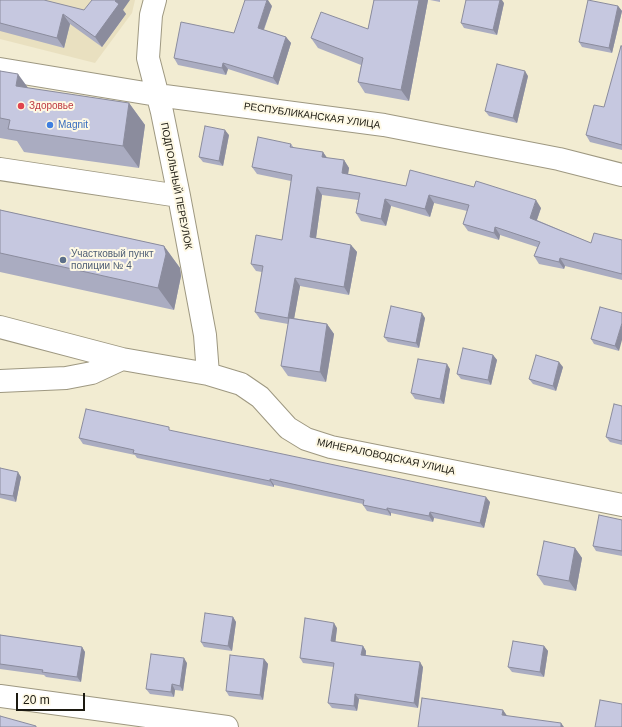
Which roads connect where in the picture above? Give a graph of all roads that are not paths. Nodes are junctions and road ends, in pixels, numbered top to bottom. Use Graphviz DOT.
graph roads {
  1 [pos="156,0"];
  2 [pos="0,69"];
  3 [pos="157,95"];
  4 [pos="0,168"];
  5 [pos="622,175"];
  6 [pos="179,196"];
  7 [pos="0,327"];
  8 [pos="122,359"];
  9 [pos="208,374"];
  10 [pos="0,381"];
  11 [pos="622,505"];
  12 [pos="0,696"];
  13 [pos="227,727"];
  1 -- 3 [label="street, ПОДПОЛЬНЫЙ ПЕРЕУЛОК"];
  2 -- 3 [label="street, РЕСПУБЛИКАНСКАЯ УЛИЦА"];
  3 -- 5 [label="street, РЕСПУБЛИКАНСКАЯ УЛИЦА"];
  3 -- 6 [label="street, ПОДПОЛЬНЫЙ ПЕРЕУЛОК"];
  4 -- 6 [label="street"];
  6 -- 9 [label="street, ПОДПОЛЬНЫЙ ПЕРЕУЛОК"];
  7 -- 8 [label="street, МИНЕРАЛОВОДСКАЯ УЛИЦА"];
  8 -- 9 [label="street, МИНЕРАЛОВОДСКАЯ УЛИЦА"];
  8 -- 10 [label="street"];
  9 -- 11 [label="street, МИНЕРАЛОВОДСКАЯ УЛИЦА"];
  12 -- 13 [label="street"];
}
